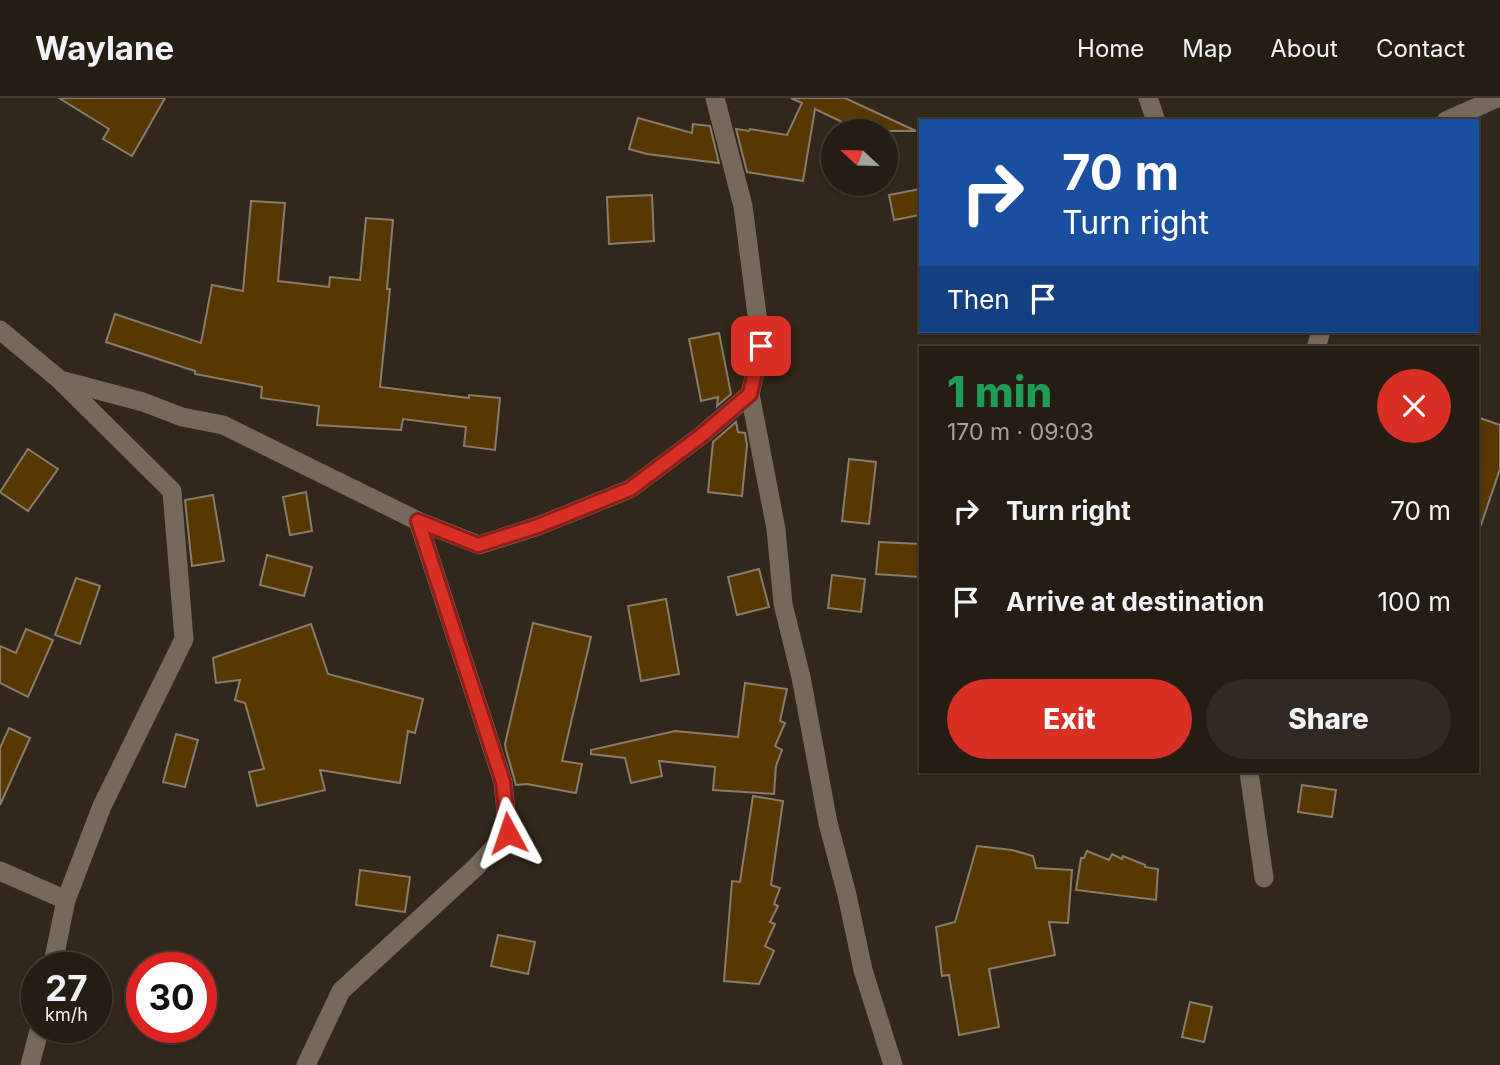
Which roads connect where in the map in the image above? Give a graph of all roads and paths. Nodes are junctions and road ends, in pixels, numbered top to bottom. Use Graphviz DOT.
graph roads {
  1 [pos="715,98"];
  2 [pos="1148,98"];
  3 [pos="1497,98"];
  4 [pos="1155,119"];
  5 [pos="1450,119"];
  6 [pos="0,330"];
  7 [pos="60,380"];
  8 [pos="750,394"];
  9 [pos="418,521"];
  10 [pos="1249,773"];
  11 [pos="0,871"];
  12 [pos="1264,878"];
  13 [pos="66,900"];
  14 [pos="55,952"];
  15 [pos="36,1043"];
  16 [pos="30,1065"];
  17 [pos="306,1065"];
  18 [pos="893,1065"];
  1 -- 8 [label="street"];
  2 -- 4 [label="street"];
  3 -- 5 [label="street"];
  6 -- 7 [label="street"];
  7 -- 9 [label="street"];
  7 -- 13 [label="street"];
  8 -- 9 [label="street"];
  8 -- 18 [label="street"];
  9 -- 17 [label="street"];
  10 -- 12 [label="street"];
  11 -- 13 [label="street"];
  13 -- 14 [label="street"];
  15 -- 16 [label="street"];
}
